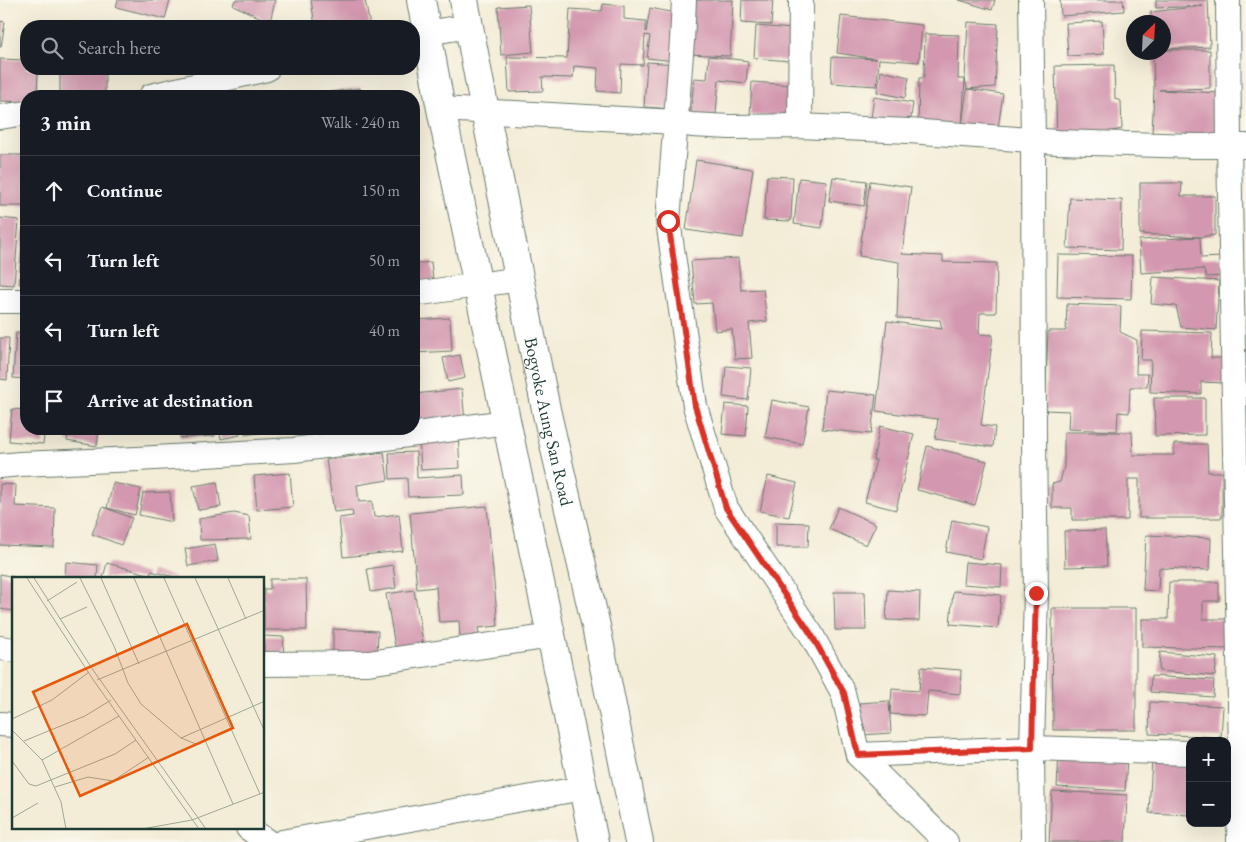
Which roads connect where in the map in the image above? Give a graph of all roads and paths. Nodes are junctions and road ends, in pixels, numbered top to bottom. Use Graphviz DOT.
graph roads {
  1 [pos="421,0"];
  2 [pos="684,0"];
  3 [pos="801,0"];
  4 [pos="1031,0"];
  5 [pos="1228,0"];
  6 [pos="466,13"];
  7 [pos="420,35"];
  8 [pos="241,75"];
  9 [pos="177,90"];
  10 [pos="441,109"];
  11 [pos="485,111"];
  12 [pos="20,113"];
  13 [pos="0,117"];
  14 [pos="676,122"];
  15 [pos="800,126"];
  16 [pos="1033,140"];
  17 [pos="1237,146"];
  18 [pos="520,279"];
  19 [pos="478,285"];
  20 [pos="420,293"];
  21 [pos="0,301"];
  22 [pos="20,301"];
  23 [pos="506,422"];
  24 [pos="420,433"];
  25 [pos="408,435"];
  26 [pos="0,466"];
  27 [pos="552,636"];
  28 [pos="265,664"];
  29 [pos="1032,748"];
  30 [pos="1186,753"];
  31 [pos="1238,754"];
  32 [pos="858,755"];
  33 [pos="583,788"];
  34 [pos="251,830"];
  35 [pos="268,842"];
  36 [pos="282,842"];
  37 [pos="594,842"];
  38 [pos="639,842"];
  39 [pos="946,842"];
  40 [pos="1033,842"];
  41 [pos="1240,842"];
  1 -- 7 [label="highway"];
  2 -- 14 [label="street"];
  3 -- 15 [label="street"];
  4 -- 16 [label="street"];
  5 -- 17 [label="street"];
  6 -- 7 [label="street"];
  6 -- 11 [label="highway, Bogyoke Aung San Road"];
  7 -- 10 [label="highway"];
  8 -- 9 [label="street"];
  10 -- 11 [label="street"];
  10 -- 19 [label="highway"];
  11 -- 14 [label="street"];
  11 -- 18 [label="highway, Bogyoke Aung San Road"];
  12 -- 13 [label="street"];
  14 -- 15 [label="street"];
  14 -- 32 [label="street"];
  15 -- 16 [label="street"];
  16 -- 17 [label="street"];
  16 -- 29 [label="street"];
  17 -- 31 [label="street"];
  18 -- 19 [label="street"];
  18 -- 38 [label="highway, Bogyoke Aung San Road"];
  19 -- 20 [label="street"];
  19 -- 23 [label="highway"];
  21 -- 22 [label="street"];
  23 -- 24 [label="street"];
  23 -- 27 [label="highway"];
  25 -- 26 [label="street"];
  27 -- 28 [label="street"];
  27 -- 33 [label="highway"];
  29 -- 30 [label="street"];
  29 -- 32 [label="street"];
  29 -- 40 [label="street"];
  31 -- 41 [label="street"];
  32 -- 39 [label="street"];
  33 -- 36 [label="street"];
  33 -- 37 [label="highway"];
  34 -- 35 [label="street"];
}
